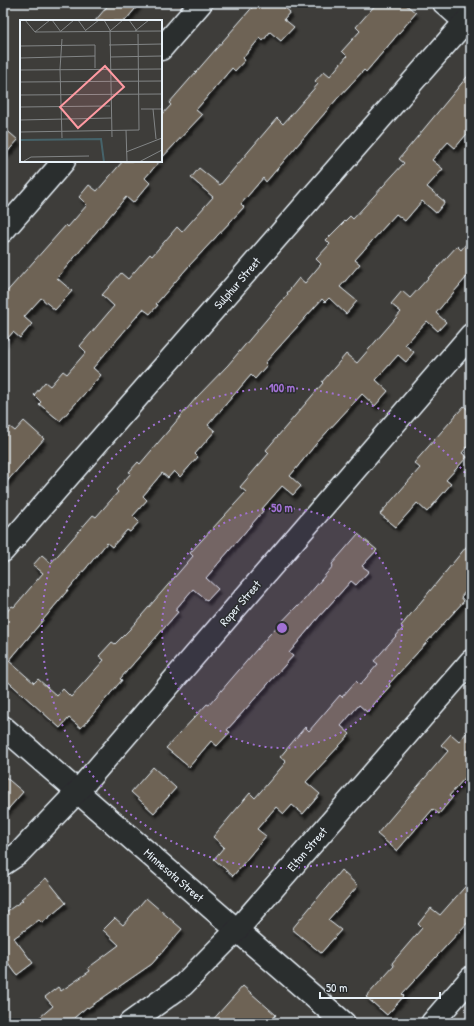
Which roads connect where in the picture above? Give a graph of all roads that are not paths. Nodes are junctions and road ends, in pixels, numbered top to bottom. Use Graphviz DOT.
graph roads {
  1 [pos="201,3"];
  2 [pos="444,3"];
  3 [pos="469,21"];
  4 [pos="162,48"];
  5 [pos="63,162"];
  6 [pos="3,231"];
  7 [pos="471,335"];
  8 [pos="3,551"];
  9 [pos="471,661"];
  10 [pos="3,727"];
  11 [pos="78,791"];
  12 [pos="3,864"];
  13 [pos="237,930"];
  14 [pos="471,978"];
  15 [pos="130,1023"];
  16 [pos="344,1023"];
  17 [pos="432,1023"];
  1 -- 4 [label="street"];
  2 -- 3 [label="street"];
  3 -- 8 [label="street, Sulphur Street"];
  5 -- 6 [label="street"];
  7 -- 11 [label="street, Roper Street"];
  9 -- 13 [label="street, Elton Street"];
  10 -- 11 [label="street, Minnesota Street"];
  11 -- 12 [label="street, Roper Street"];
  11 -- 13 [label="street, Minnesota Street"];
  13 -- 15 [label="street, Elton Street"];
  13 -- 16 [label="street, Minnesota Street"];
  14 -- 17 [label="street"];
}
